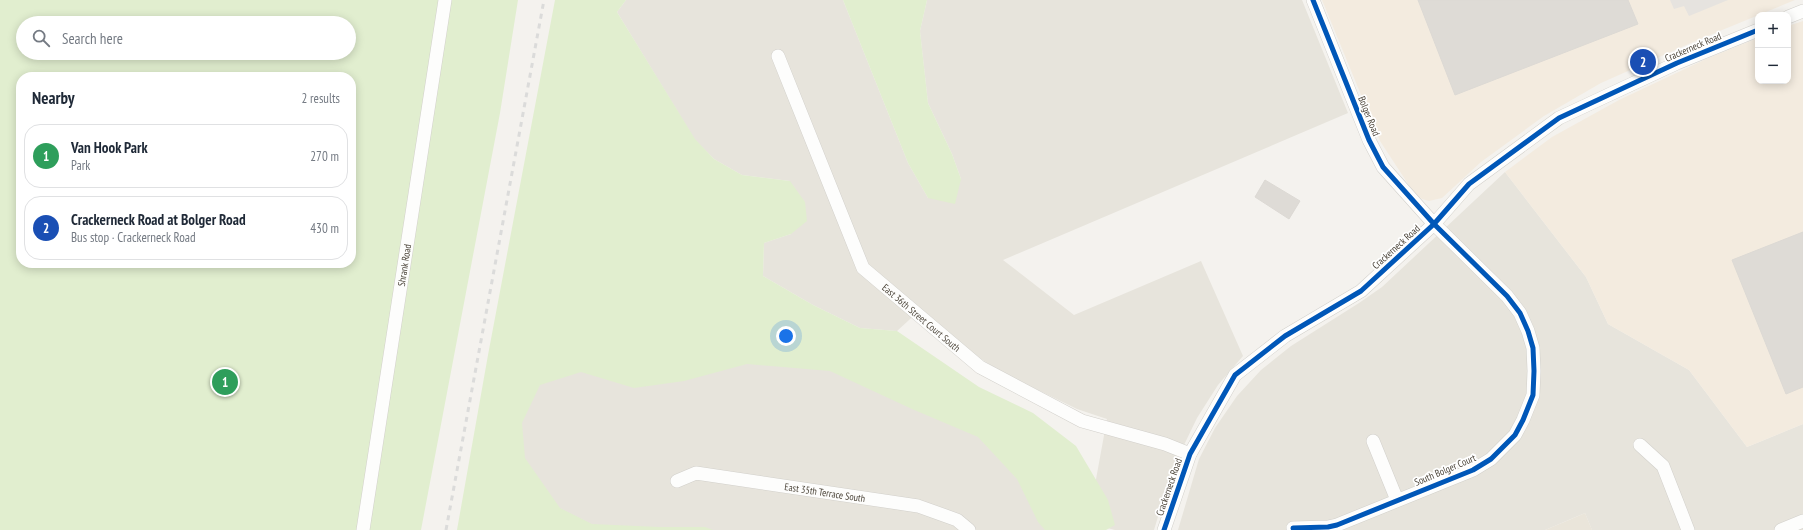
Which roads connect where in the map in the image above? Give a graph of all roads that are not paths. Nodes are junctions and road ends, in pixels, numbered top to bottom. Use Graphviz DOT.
graph roads {
  1 [pos="445,0"];
  2 [pos="1313,0"];
  3 [pos="1803,11"];
  4 [pos="1791,16"];
  5 [pos="1755,31"];
  6 [pos="778,56"];
  7 [pos="1434,224"];
  8 [pos="1373,441"];
  9 [pos="1640,444"];
  10 [pos="1190,454"];
  11 [pos="678,481"];
  12 [pos="1397,500"];
  13 [pos="1803,521"];
  14 [pos="1293,528"];
  15 [pos="363,530"];
  16 [pos="969,530"];
  17 [pos="1164,530"];
  18 [pos="1688,530"];
  19 [pos="1781,530"];
  1 -- 15 [label="street, Shrank Road"];
  2 -- 7 [label="street, Bolger Road"];
  3 -- 4 [label="street"];
  5 -- 7 [label="street, Crackerneck Road"];
  6 -- 10 [label="street, East 36th Street Court South"];
  7 -- 10 [label="street, Crackerneck Road"];
  7 -- 12 [label="street, South Bolger Court"];
  8 -- 12 [label="street"];
  9 -- 18 [label="street"];
  10 -- 17 [label="street, Crackerneck Road"];
  11 -- 16 [label="street, East 35th Terrace South"];
  12 -- 14 [label="street, South Bolger Court"];
  13 -- 19 [label="street"];
}
